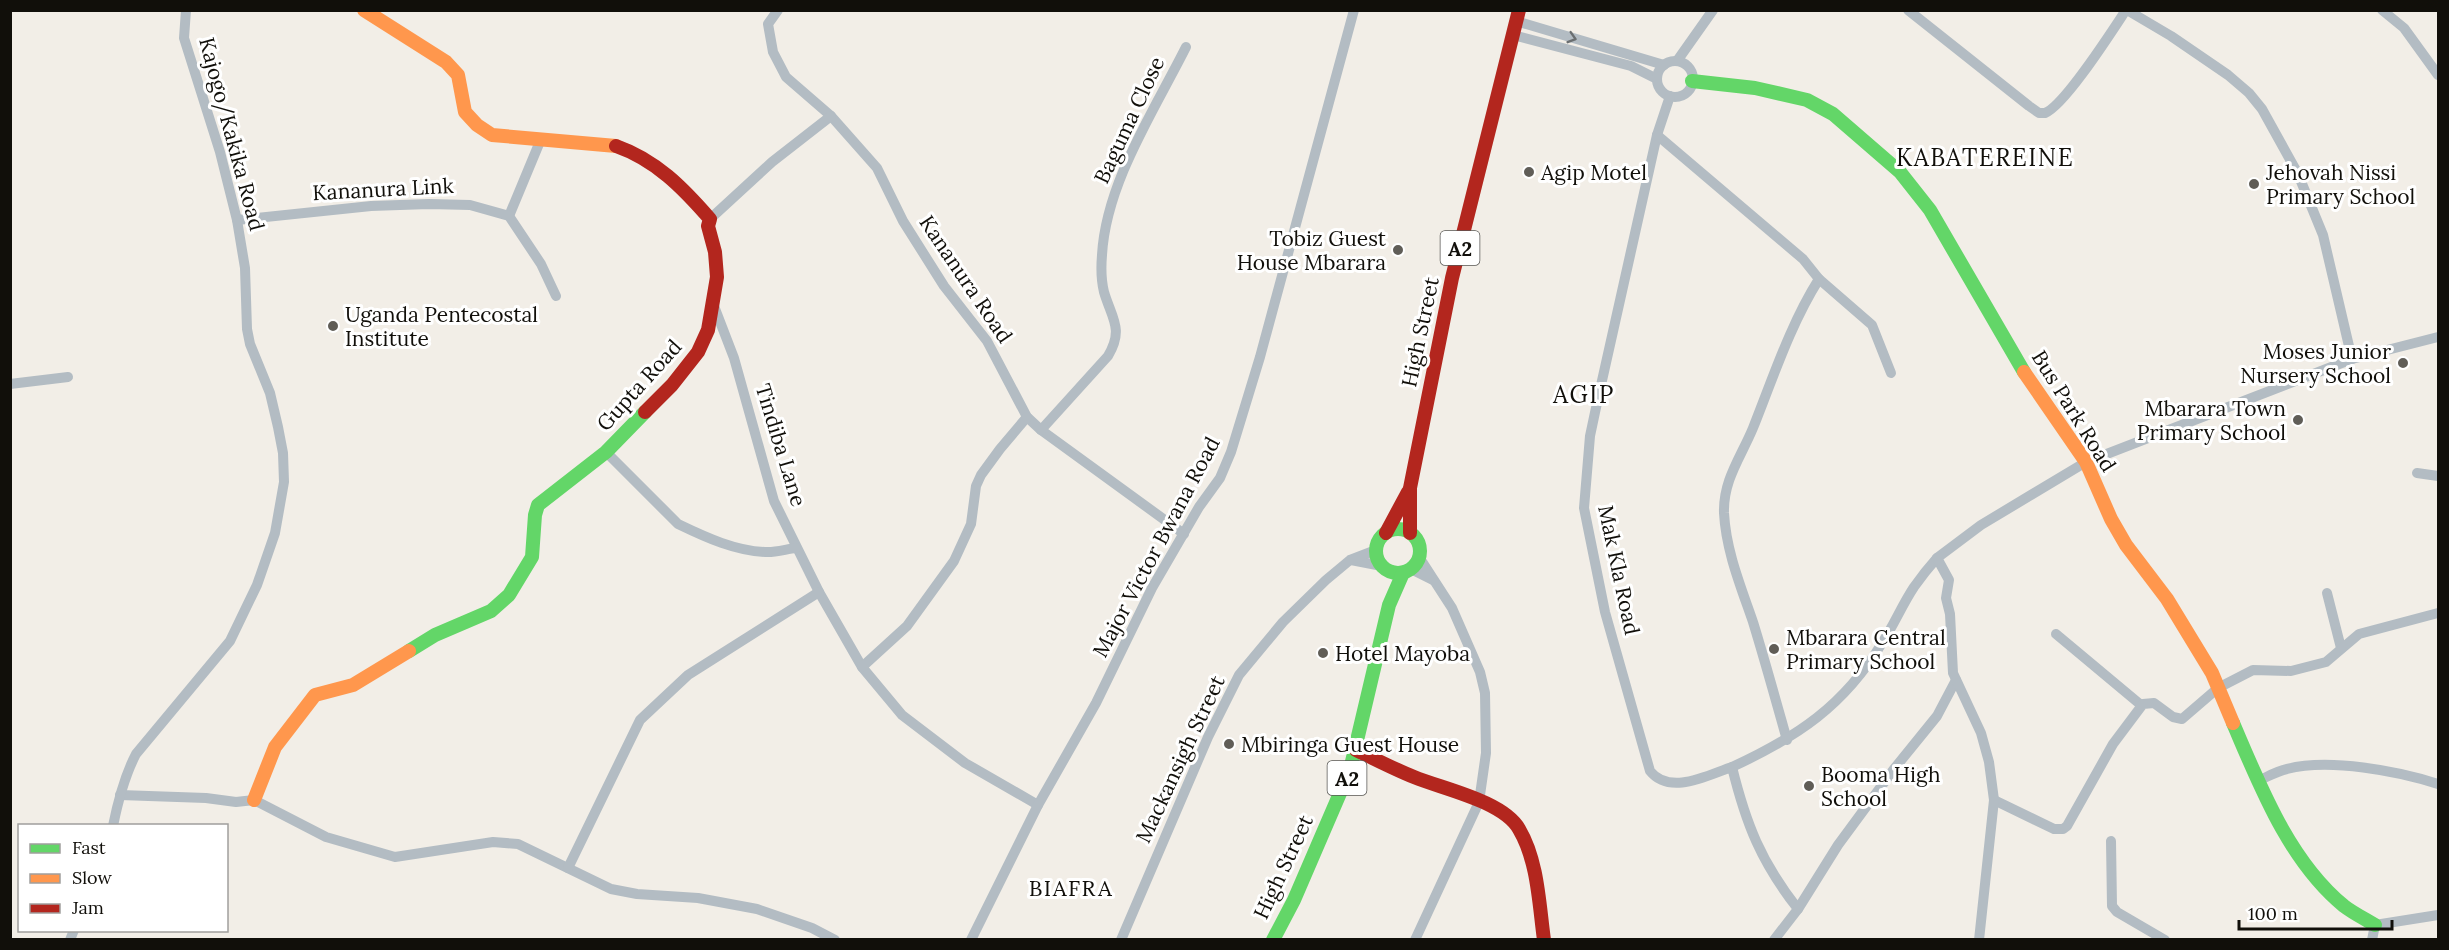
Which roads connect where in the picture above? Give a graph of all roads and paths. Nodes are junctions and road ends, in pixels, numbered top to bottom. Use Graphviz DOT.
graph roads {
  1 [pos="186,10"];
  2 [pos="364,10"];
  3 [pos="778,10"];
  4 [pos="1354,10"];
  5 [pos="1713,10"];
  6 [pos="1908,10"];
  7 [pos="2127,10"];
  8 [pos="2382,10"];
  9 [pos="382,15"];
  10 [pos="1516,22"];
  11 [pos="1186,47"];
  12 [pos="1677,61"];
  13 [pos="1664,65"];
  14 [pos="2439,75"];
  15 [pos="1657,79"];
  16 [pos="1692,81"];
  17 [pos="1670,96"];
  18 [pos="831,116"];
  19 [pos="1657,135"];
  20 [pos="541,139"];
  21 [pos="509,216"];
  22 [pos="710,219"];
  23 [pos="237,220"];
  24 [pos="1819,279"];
  25 [pos="556,296"];
  26 [pos="714,306"];
  27 [pos="2439,337"];
  28 [pos="2352,359"];
  29 [pos="1891,373"];
  30 [pos="68,376"];
  31 [pos="10,384"];
  32 [pos="1027,417"];
  33 [pos="1041,430"];
  34 [pos="606,452"];
  35 [pos="2086,462"];
  36 [pos="2416,473"];
  37 [pos="2439,476"];
  38 [pos="1410,488"];
  39 [pos="1386,533"];
  40 [pos="1410,533"];
  41 [pos="1184,534"];
  42 [pos="796,548"];
  43 [pos="1376,550"];
  44 [pos="1419,557"];
  45 [pos="1937,558"];
  46 [pos="1350,560"];
  47 [pos="1384,568"];
  48 [pos="1407,571"];
  49 [pos="1433,580"];
  50 [pos="819,592"];
  51 [pos="2327,593"];
  52 [pos="1389,605"];
  53 [pos="2439,613"];
  54 [pos="2056,634"];
  55 [pos="2341,648"];
  56 [pos="862,667"];
  57 [pos="1956,680"];
  58 [pos="2217,688"];
  59 [pos="2141,705"];
  60 [pos="1787,740"];
  61 [pos="1356,750"];
  62 [pos="1732,767"];
  63 [pos="2258,781"];
  64 [pos="2439,784"];
  65 [pos="120,795"];
  66 [pos="254,800"];
  67 [pos="1994,800"];
  68 [pos="1479,802"];
  69 [pos="1038,805"];
  70 [pos="113,824"];
  71 [pos="2111,841"];
  72 [pos="568,868"];
  73 [pos="1798,909"];
  74 [pos="2439,915"];
  75 [pos="2373,932"];
  76 [pos="835,939"];
  77 [pos="971,939"];
  78 [pos="1121,939"];
  79 [pos="1273,939"];
  80 [pos="1414,939"];
  81 [pos="1544,939"];
  82 [pos="1774,939"];
  83 [pos="1979,939"];
  84 [pos="2165,939"];
  1 -- 23 [label="street, Kajogo/Kakika Road"];
  2 -- 9 [label="street"];
  3 -- 18 [label="street, Kananura Road"];
  4 -- 41 [label="street, Major Victor Bwana Road"];
  5 -- 12 [label="street"];
  6 -- 7 [label="street"];
  7 -- 28 [label="street"];
  8 -- 14 [label="street"];
  9 -- 20 [label="street"];
  10 -- 13 [label="street, one-way"];
  10 -- 15 [label="street"];
  10 -- 38 [label="street, High Street / A2"];
  11 -- 33 [label="street, Baguma Close"];
  12 -- 13 [label="street"];
  12 -- 16 [label="street"];
  13 -- 15 [label="street"];
  15 -- 17 [label="street"];
  16 -- 17 [label="street"];
  16 -- 35 [label="street, Bus Park Road"];
  17 -- 19 [label="street, Mak Kla Road"];
  18 -- 22 [label="street"];
  18 -- 32 [label="street, Kananura Road"];
  19 -- 24 [label="street"];
  19 -- 62 [label="street, Mak Kla Road"];
  20 -- 21 [label="street"];
  20 -- 22 [label="street"];
  21 -- 23 [label="street, Kananura Link"];
  21 -- 25 [label="street"];
  22 -- 26 [label="street, Gupta Road"];
  23 -- 65 [label="street, Kajogo/Kakika Road"];
  24 -- 29 [label="street"];
  24 -- 60 [label="street"];
  26 -- 34 [label="street, Gupta Road"];
  26 -- 42 [label="street, Tindiba Lane"];
  27 -- 28 [label="street, Mak Kla Road"];
  28 -- 35 [label="street, Mak Kla Road"];
  30 -- 31 [label="street"];
  32 -- 33 [label="street, Kananura Road"];
  32 -- 56 [label="street"];
  33 -- 41 [label="street, Kananura Road"];
  34 -- 42 [label="street"];
  34 -- 66 [label="street, Gupta Road"];
  35 -- 45 [label="street, Mak Kla Road"];
  35 -- 58 [label="street, Bus Park Road"];
  36 -- 37 [label="street"];
  38 -- 39 [label="street, High Street / A2"];
  38 -- 40 [label="street, High Street / A2"];
  39 -- 40 [label="street"];
  39 -- 43 [label="street, A2"];
  40 -- 44 [label="street, A2"];
  41 -- 69 [label="street, Major Victor Bwana Road"];
  42 -- 50 [label="street, Tindiba Lane"];
  43 -- 46 [label="street, Mackansigh Street"];
  43 -- 47 [label="street, A2"];
  44 -- 48 [label="street, A2"];
  44 -- 49 [label="street"];
  45 -- 57 [label="street"];
  45 -- 60 [label="street, Mak Kla Road"];
  46 -- 47 [label="street"];
  46 -- 78 [label="street, Mackansigh Street"];
  47 -- 48 [label="street"];
  47 -- 52 [label="street, High Street / A2"];
  48 -- 49 [label="street"];
  48 -- 52 [label="street, High Street / A2"];
  49 -- 68 [label="street"];
  50 -- 56 [label="street, Tindiba Lane"];
  50 -- 72 [label="street"];
  51 -- 55 [label="street"];
  52 -- 61 [label="street, High Street / A2"];
  53 -- 55 [label="street"];
  54 -- 59 [label="street"];
  55 -- 58 [label="street"];
  56 -- 69 [label="street, Tindiba Lane"];
  57 -- 67 [label="street"];
  57 -- 73 [label="street"];
  58 -- 59 [label="street"];
  58 -- 63 [label="street, Bus Park Road"];
  59 -- 67 [label="street"];
  60 -- 62 [label="street, Mak Kla Road"];
  61 -- 68 [label="street"];
  61 -- 79 [label="street, High Street / A2"];
  62 -- 73 [label="street"];
  63 -- 64 [label="street"];
  63 -- 75 [label="street, Bus Park Road"];
  65 -- 66 [label="street"];
  65 -- 70 [label="street, Kajogo/Kakika Road"];
  66 -- 72 [label="street"];
  67 -- 83 [label="street"];
  68 -- 80 [label="street"];
  68 -- 81 [label="street"];
  69 -- 77 [label="street, Major Victor Bwana Road"];
  71 -- 84 [label="street"];
  72 -- 76 [label="street"];
  73 -- 82 [label="street"];
  74 -- 75 [label="street"];
}
